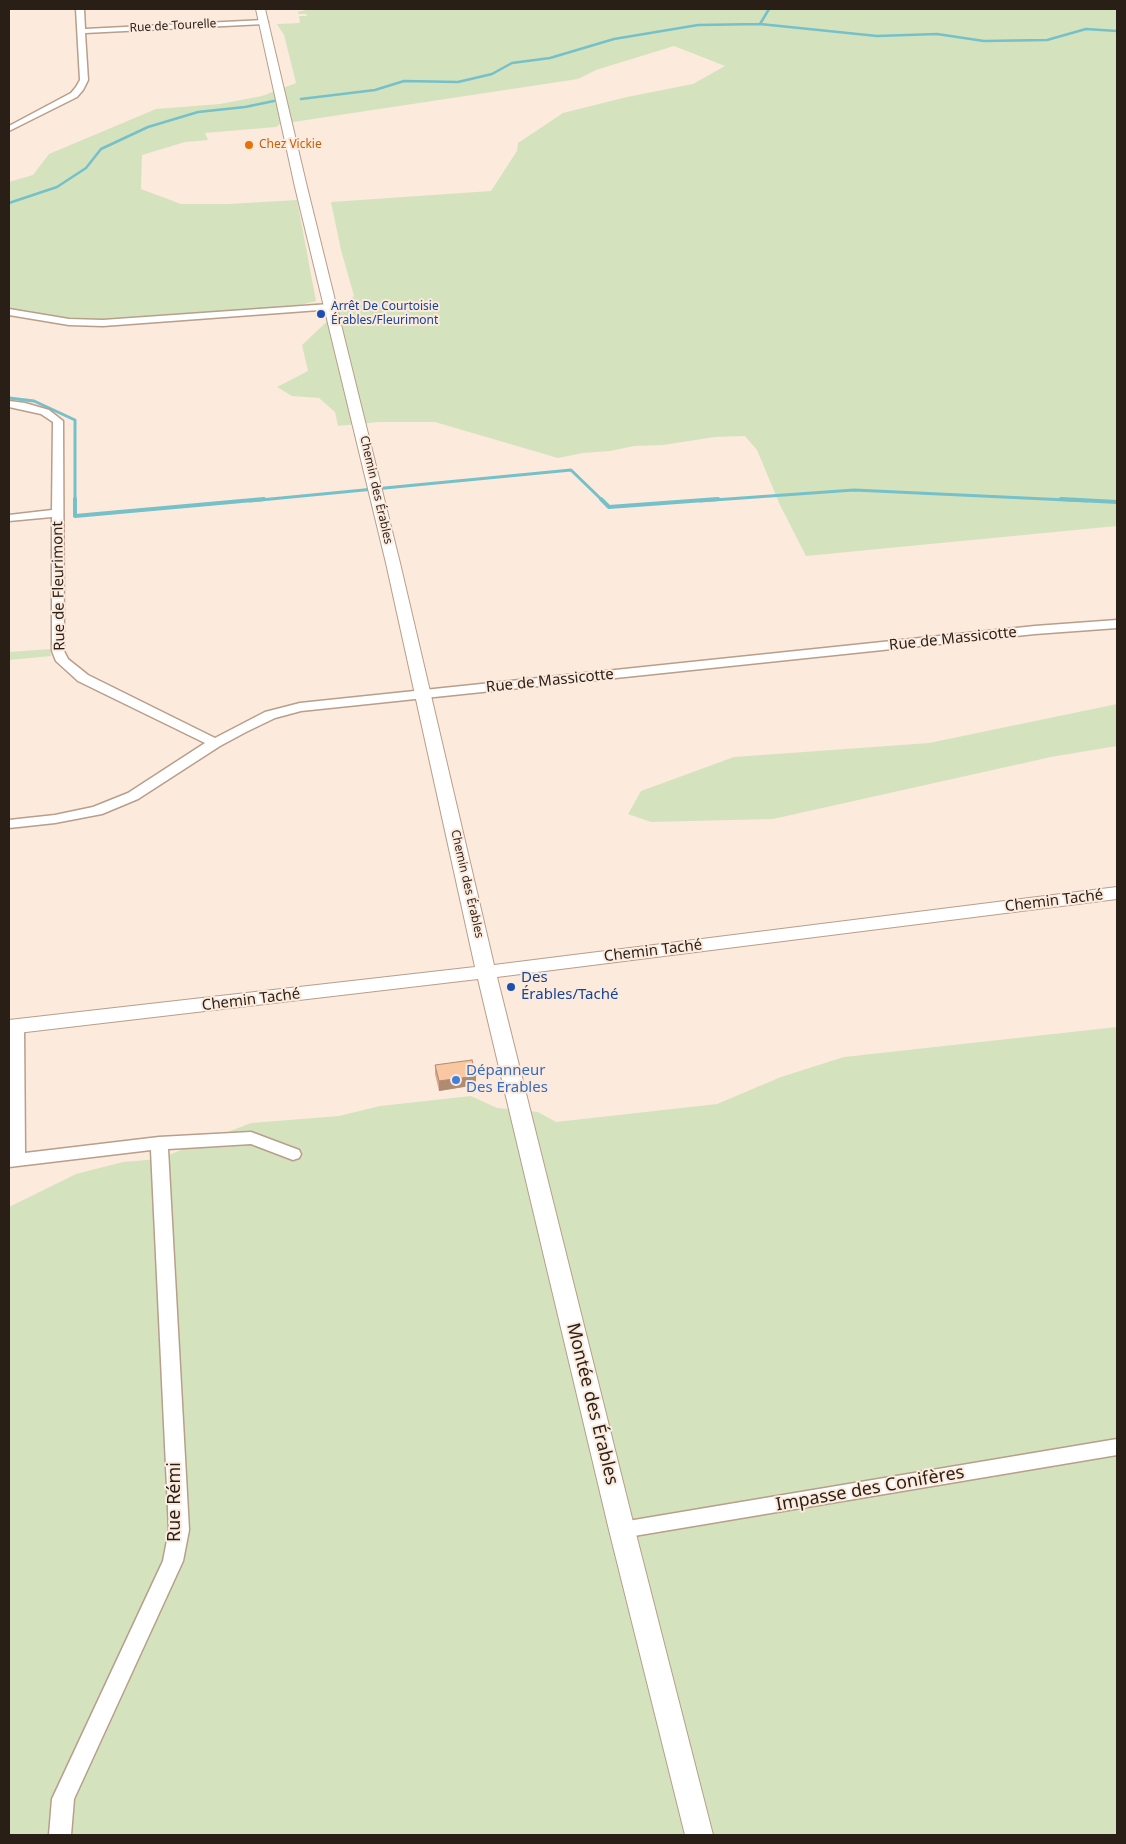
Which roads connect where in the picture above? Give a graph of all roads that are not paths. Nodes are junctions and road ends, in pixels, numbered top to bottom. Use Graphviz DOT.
graph roads {
  1 [pos="80,9"];
  2 [pos="262,16"];
  3 [pos="82,29"];
  4 [pos="9,129"];
  5 [pos="330,307"];
  6 [pos="9,312"];
  7 [pos="9,404"];
  8 [pos="58,513"];
  9 [pos="9,518"];
  10 [pos="1117,624"];
  11 [pos="424,694"];
  12 [pos="215,743"];
  13 [pos="9,824"];
  14 [pos="1117,893"];
  15 [pos="486,972"];
  16 [pos="12,1027"];
  17 [pos="159,1143"];
  18 [pos="293,1154"];
  19 [pos="13,1161"];
  20 [pos="1117,1447"];
  21 [pos="622,1530"];
  22 [pos="60,1835"];
  23 [pos="699,1835"];
  1 -- 3 [label="street"];
  2 -- 3 [label="street, Rue de Tourelle"];
  2 -- 5 [label="street, Chemin des Érables"];
  3 -- 4 [label="street"];
  5 -- 6 [label="street"];
  5 -- 11 [label="street, Chemin des Érables"];
  7 -- 8 [label="street, Rue de Fleurimont"];
  8 -- 9 [label="street"];
  8 -- 12 [label="street, Rue de Fleurimont"];
  10 -- 11 [label="street, Rue de Massicotte"];
  11 -- 12 [label="street, Rue de Massicotte"];
  11 -- 15 [label="street, Chemin des Érables"];
  12 -- 13 [label="street, Rue de Massicotte"];
  14 -- 15 [label="street, Chemin Taché"];
  15 -- 16 [label="street, Chemin Taché"];
  15 -- 21 [label="street, Montée des Érables"];
  16 -- 19 [label="street"];
  17 -- 18 [label="street"];
  17 -- 19 [label="street"];
  17 -- 22 [label="street, Rue Rémi"];
  20 -- 21 [label="street, Impasse des Conifères"];
  21 -- 23 [label="street, Montée des Érables"];
}
